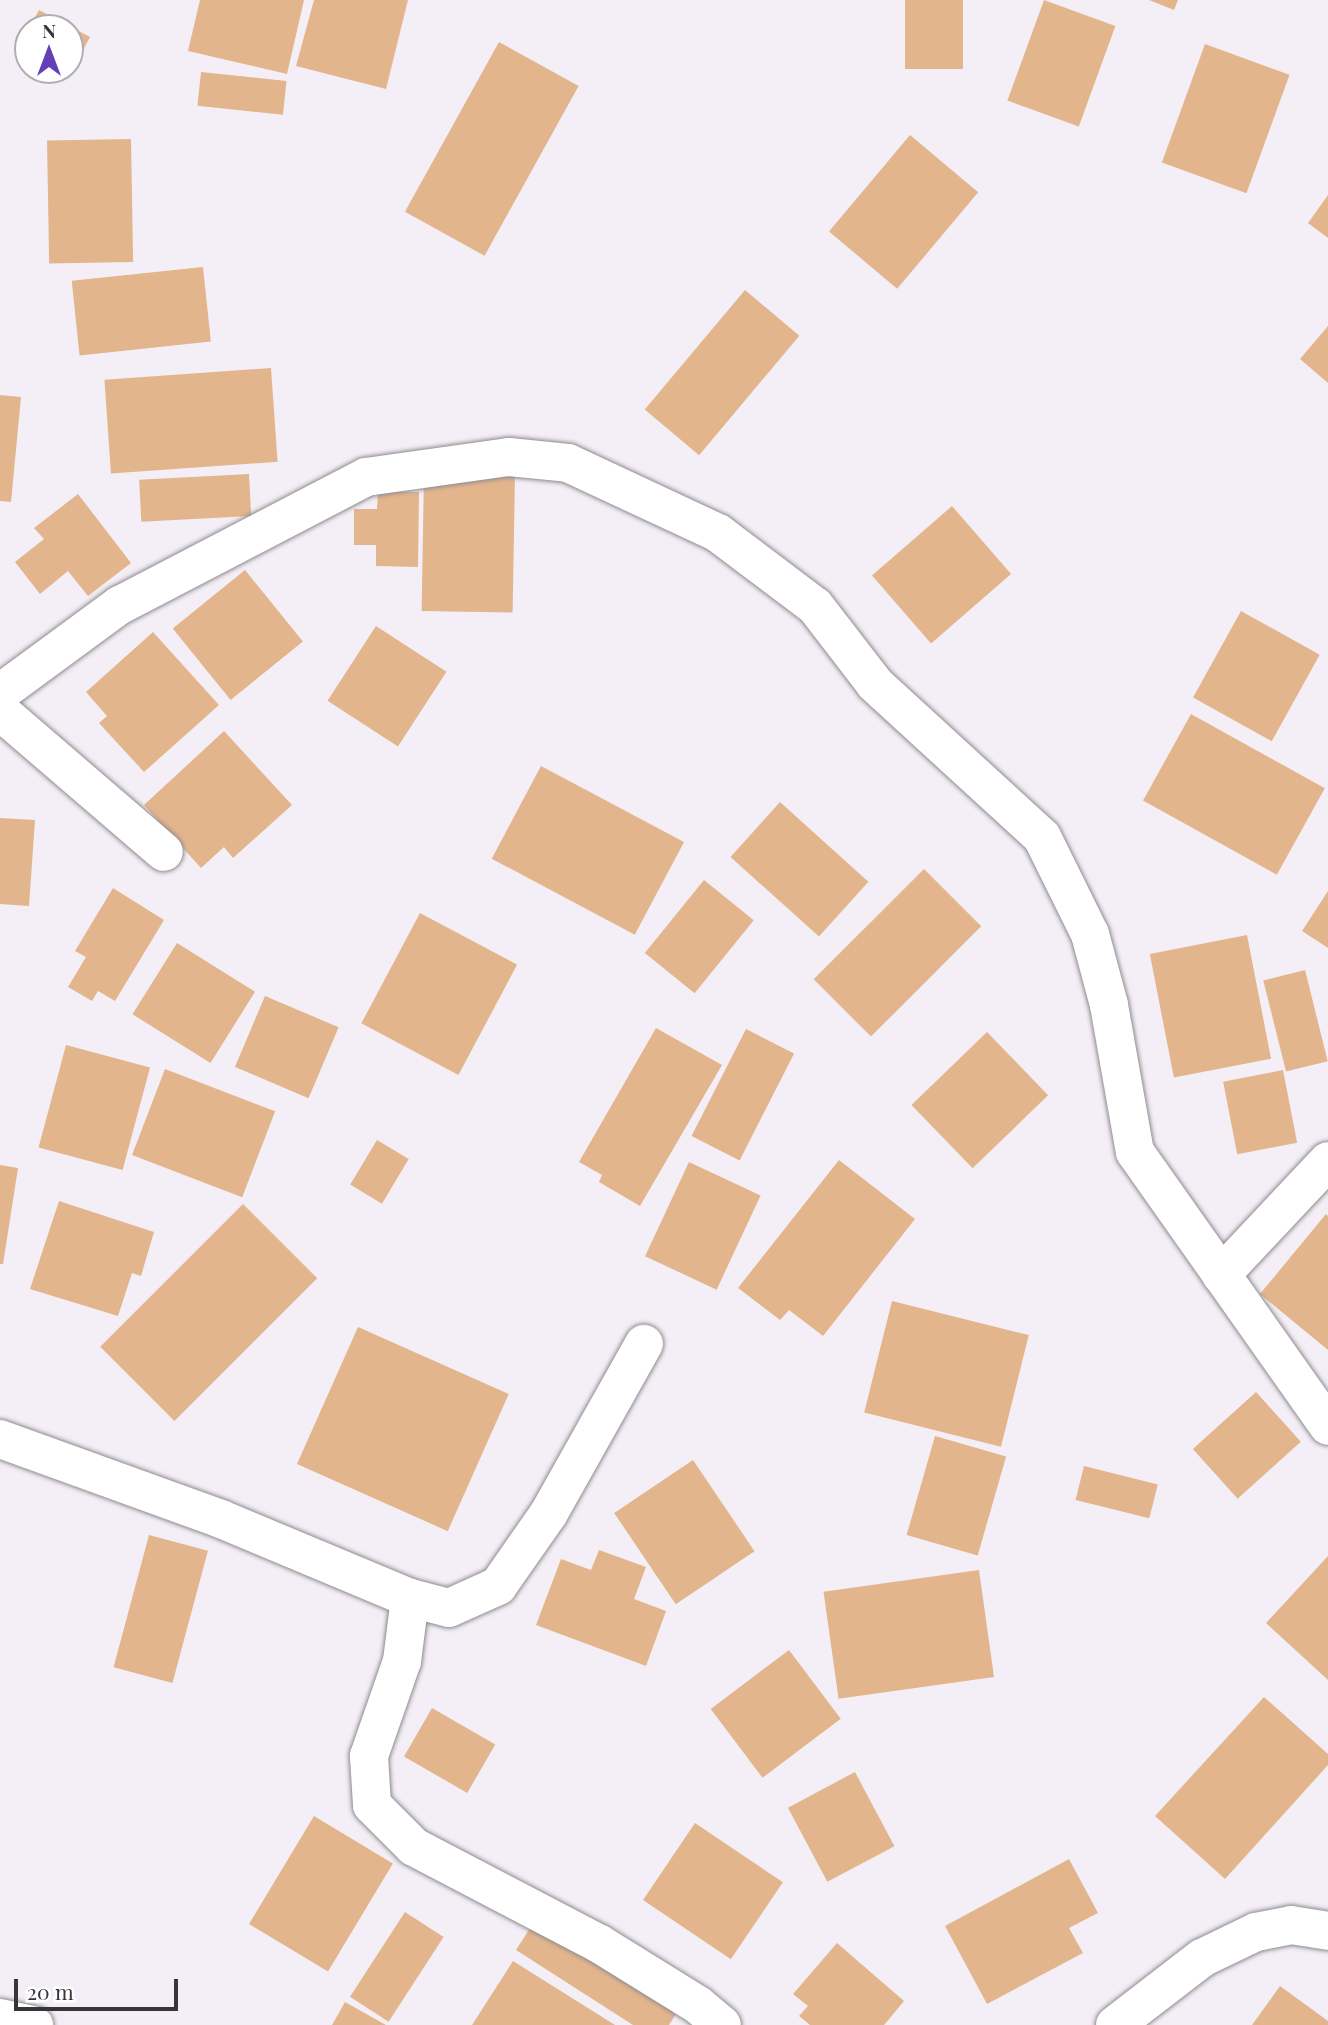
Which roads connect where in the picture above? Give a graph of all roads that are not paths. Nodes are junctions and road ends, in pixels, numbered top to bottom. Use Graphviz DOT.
graph roads {
  1 [pos="0,693"];
  2 [pos="0,711"];
  3 [pos="164,852"];
  4 [pos="1328,1161"];
  5 [pos="1221,1275"];
  6 [pos="644,1344"];
  7 [pos="1328,1426"];
  8 [pos="0,1439"];
  9 [pos="410,1598"];
  10 [pos="1328,1931"];
  11 [pos="0,2018"];
  12 [pos="34,2025"];
  13 [pos="722,2025"];
  14 [pos="1115,2025"];
  1 -- 5 [label="street"];
  2 -- 3 [label="street"];
  4 -- 5 [label="street"];
  5 -- 7 [label="street"];
  6 -- 9 [label="street"];
  8 -- 9 [label="street"];
  9 -- 13 [label="street"];
  10 -- 14 [label="street"];
  11 -- 12 [label="street"];
}
